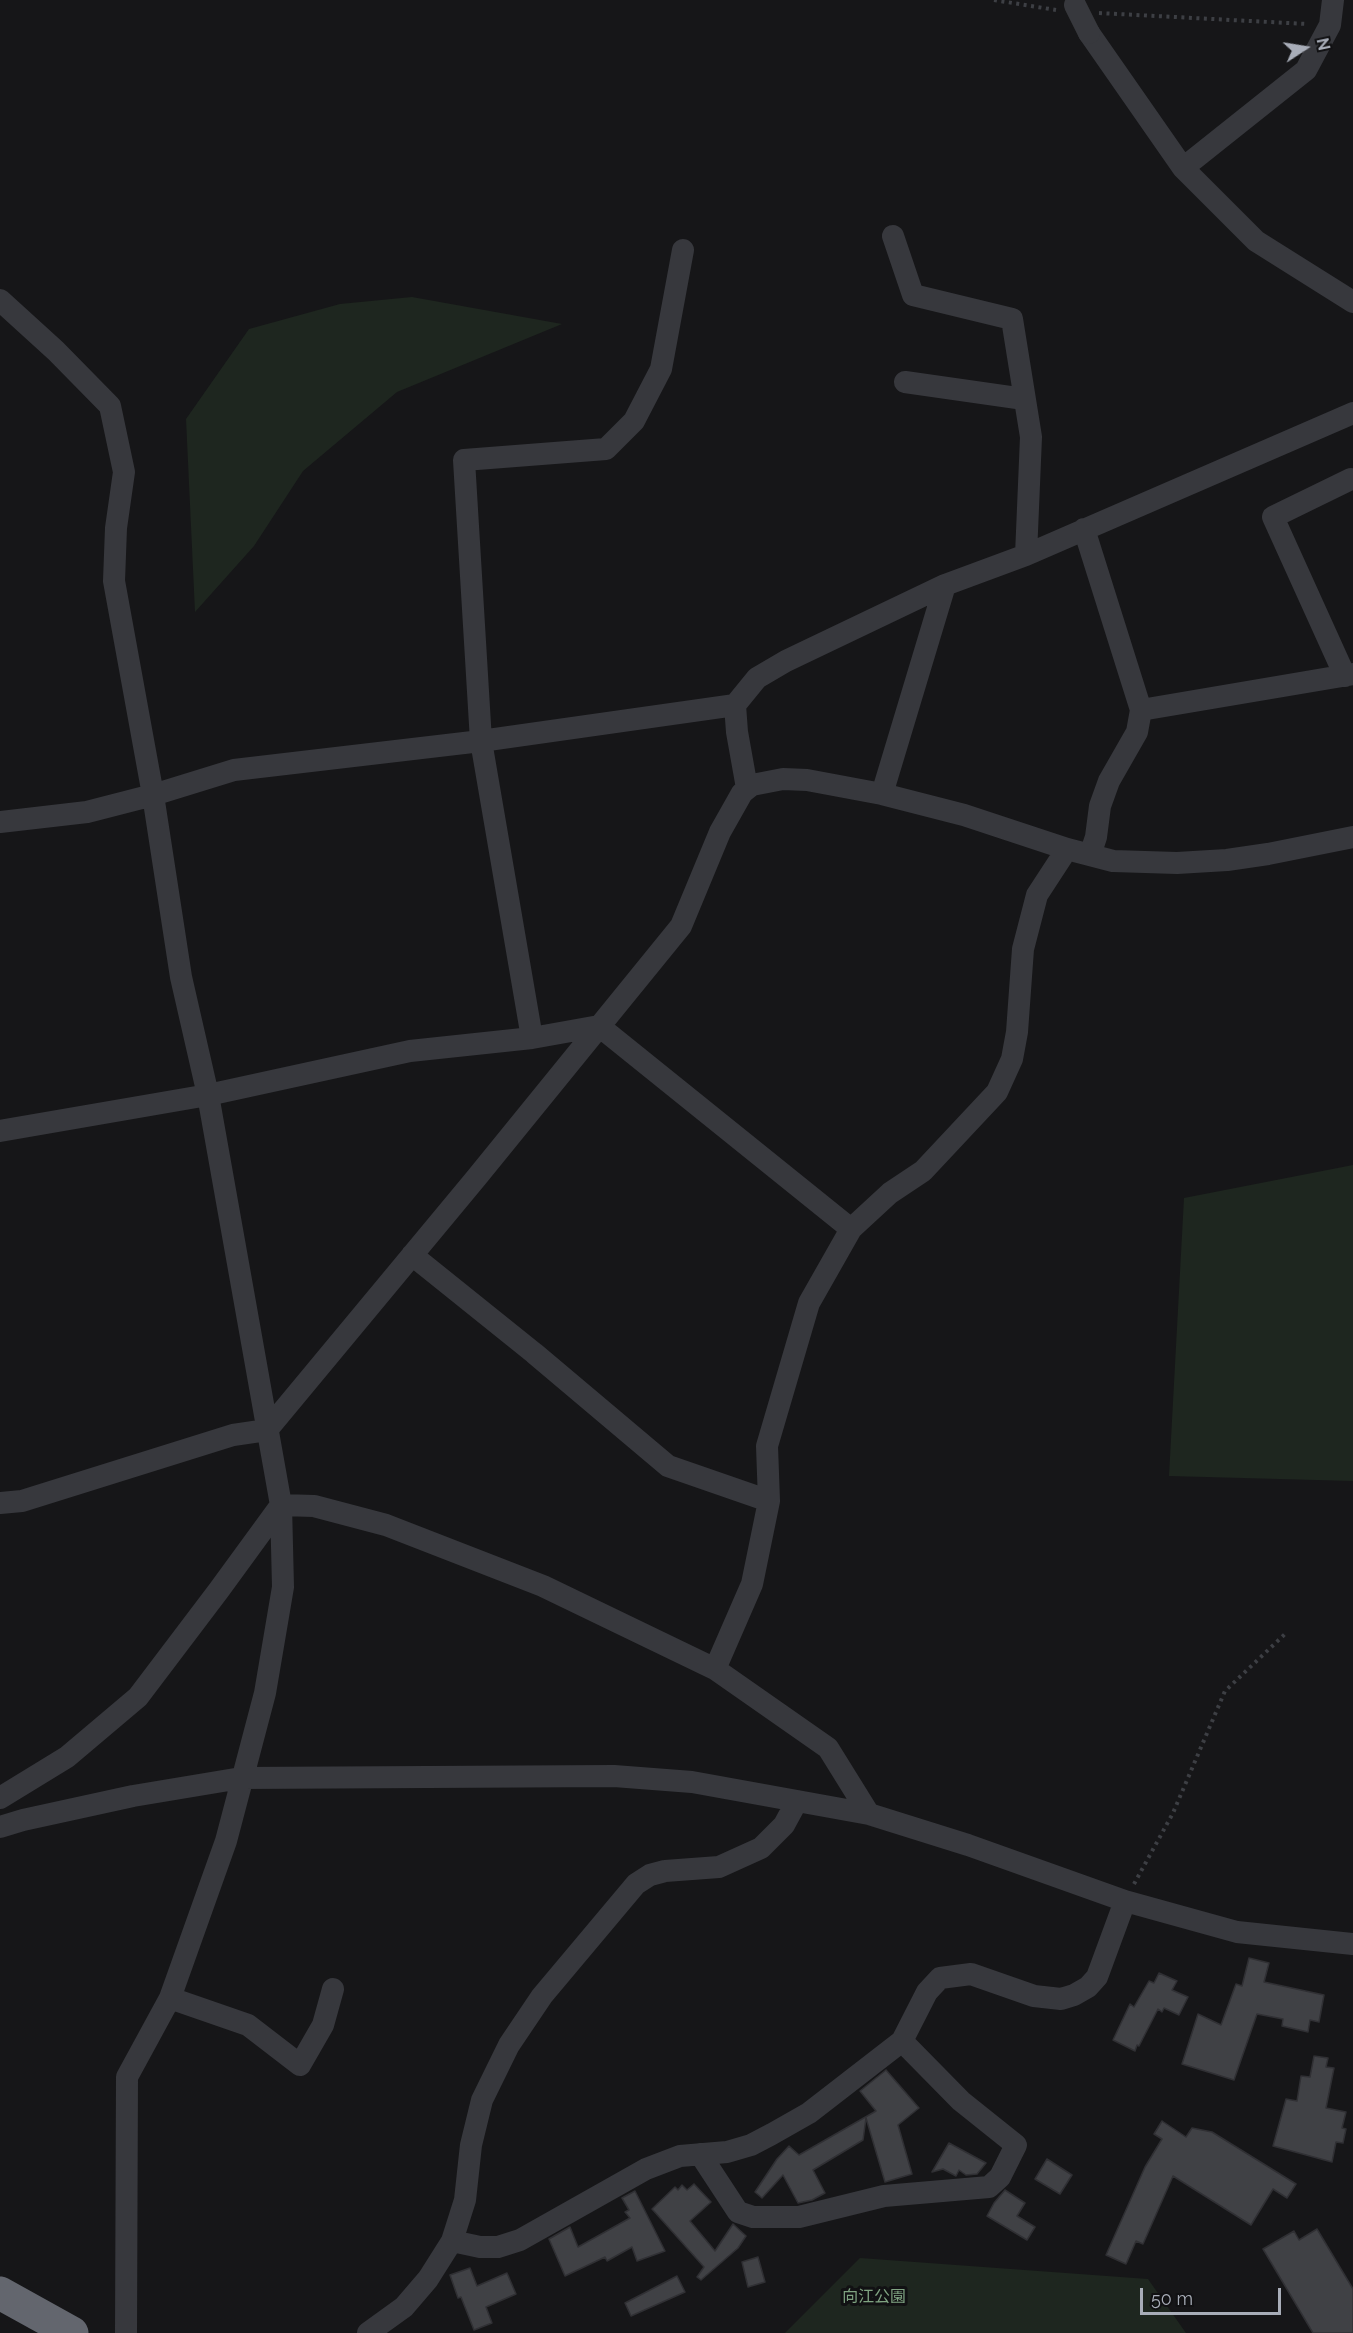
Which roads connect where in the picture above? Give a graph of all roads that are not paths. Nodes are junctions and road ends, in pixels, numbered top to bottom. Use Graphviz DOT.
graph roads {
  1 [pos="1333,0"];
  2 [pos="1078,12"];
  3 [pos="1183,168"];
  4 [pos="893,236"];
  5 [pos="683,250"];
  6 [pos="0,300"];
  7 [pos="1353,302"];
  8 [pos="905,382"];
  9 [pos="1024,399"];
  10 [pos="1353,413"];
  11 [pos="1351,479"];
  12 [pos="1084,529"];
  13 [pos="1026,555"];
  14 [pos="945,585"];
  15 [pos="1349,675"];
  16 [pos="735,705"];
  17 [pos="1141,710"];
  18 [pos="481,741"];
  19 [pos="747,788"];
  20 [pos="882,794"];
  21 [pos="153,795"];
  22 [pos="0,822"];
  23 [pos="1353,837"];
  24 [pos="1067,849"];
  25 [pos="1090,855"];
  26 [pos="599,1026"];
  27 [pos="532,1038"];
  28 [pos="208,1095"];
  29 [pos="0,1131"];
  30 [pos="851,1228"];
  31 [pos="412,1255"];
  32 [pos="267,1430"];
  33 [pos="769,1501"];
  34 [pos="0,1503"];
  35 [pos="281,1505"];
  36 [pos="715,1669"];
  37 [pos="241,1778"];
  38 [pos="0,1798"];
  39 [pos="797,1801"];
  40 [pos="869,1814"];
  41 [pos="0,1827"];
  42 [pos="1125,1901"];
  43 [pos="1353,1944"];
  44 [pos="333,1989"];
  45 [pos="170,1998"];
  46 [pos="902,2040"];
  47 [pos="700,2154"];
  48 [pos="452,2241"];
  49 [pos="0,2293"];
  50 [pos="72,2333"];
  51 [pos="126,2333"];
  52 [pos="368,2333"];
  1 -- 3 [label="street"];
  2 -- 3 [label="street"];
  3 -- 7 [label="street"];
  4 -- 9 [label="street"];
  5 -- 18 [label="street"];
  6 -- 21 [label="street"];
  8 -- 9 [label="street"];
  9 -- 13 [label="street"];
  10 -- 12 [label="street"];
  11 -- 15 [label="street"];
  12 -- 13 [label="street"];
  12 -- 17 [label="street"];
  13 -- 14 [label="street"];
  14 -- 16 [label="street"];
  14 -- 20 [label="street"];
  15 -- 17 [label="street"];
  16 -- 18 [label="street"];
  16 -- 19 [label="street"];
  17 -- 25 [label="street"];
  18 -- 21 [label="street"];
  18 -- 27 [label="street"];
  19 -- 20 [label="street"];
  19 -- 26 [label="street"];
  20 -- 24 [label="street"];
  21 -- 22 [label="street"];
  21 -- 28 [label="street"];
  23 -- 25 [label="street"];
  24 -- 25 [label="street"];
  24 -- 30 [label="street"];
  26 -- 27 [label="street"];
  26 -- 30 [label="street"];
  26 -- 31 [label="street"];
  27 -- 28 [label="street"];
  28 -- 29 [label="street"];
  28 -- 32 [label="street"];
  30 -- 33 [label="street"];
  31 -- 32 [label="street"];
  31 -- 33 [label="street"];
  32 -- 34 [label="street"];
  32 -- 35 [label="street"];
  33 -- 36 [label="street"];
  35 -- 36 [label="street"];
  35 -- 37 [label="street"];
  35 -- 38 [label="street"];
  36 -- 40 [label="street"];
  37 -- 39 [label="street"];
  37 -- 41 [label="street"];
  37 -- 45 [label="street"];
  39 -- 40 [label="street"];
  39 -- 48 [label="street"];
  40 -- 42 [label="street"];
  42 -- 43 [label="street"];
  42 -- 46 [label="street"];
  44 -- 45 [label="street"];
  45 -- 51 [label="street"];
  46 -- 47 [label="street"];
  46 -- 47 [label="street"];
  47 -- 48 [label="street"];
  48 -- 52 [label="street"];
  49 -- 50 [label="highway"];
}
